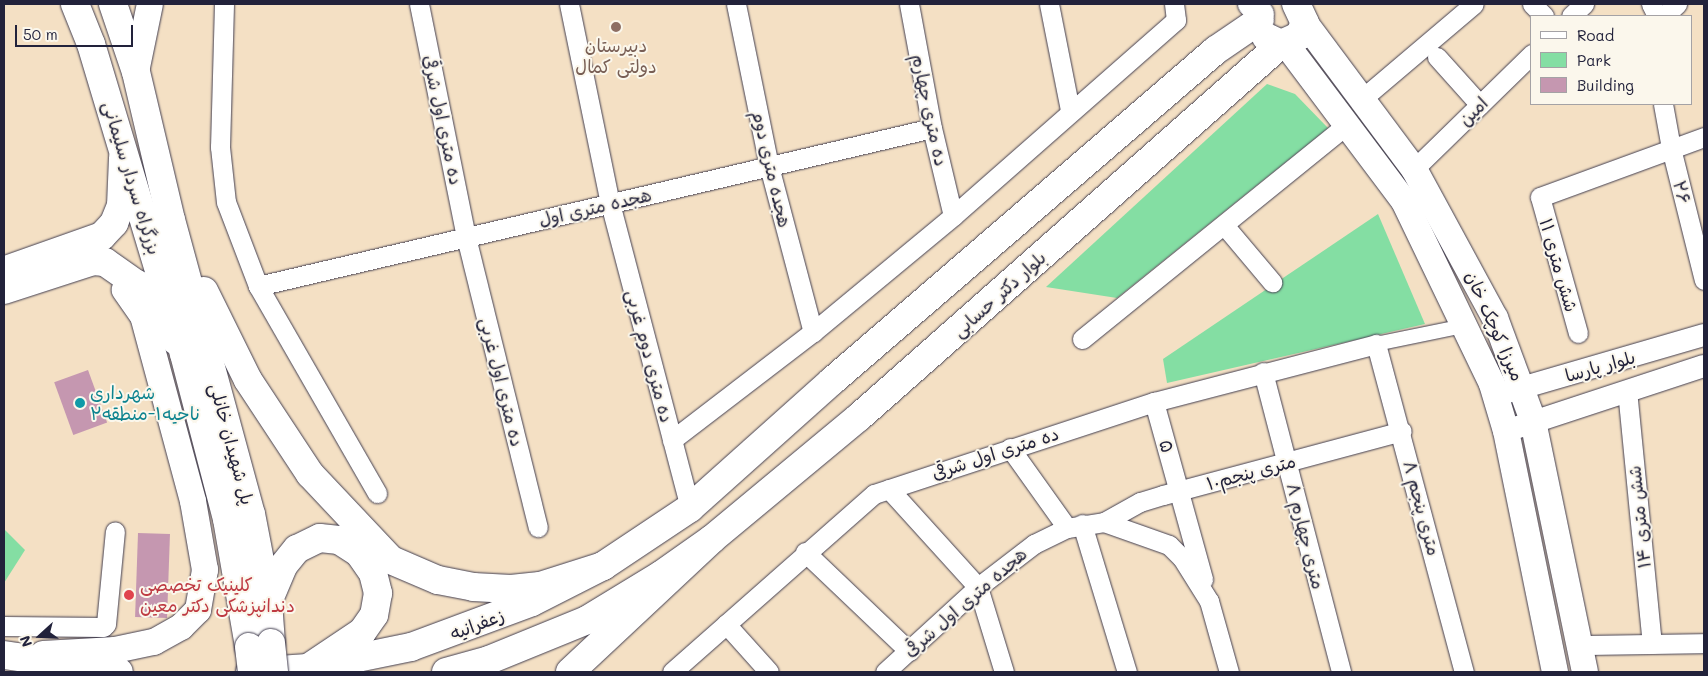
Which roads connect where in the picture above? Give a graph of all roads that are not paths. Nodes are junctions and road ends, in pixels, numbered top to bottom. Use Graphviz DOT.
graph roads {
  1 [pos="75,4"];
  2 [pos="113,4"];
  3 [pos="150,4"];
  4 [pos="224,4"];
  5 [pos="419,4"];
  6 [pos="569,4"];
  7 [pos="736,4"];
  8 [pos="909,4"];
  9 [pos="1049,4"];
  10 [pos="1174,4"];
  11 [pos="1474,4"];
  12 [pos="1532,4"];
  13 [pos="1584,4"];
  14 [pos="1677,4"];
  15 [pos="1260,10"];
  16 [pos="1306,12"];
  17 [pos="1543,15"];
  18 [pos="1572,15"];
  19 [pos="1665,15"];
  20 [pos="1283,44"];
  21 [pos="1530,56"];
  22 [pos="1437,57"];
  23 [pos="136,72"];
  24 [pos="1363,98"];
  25 [pos="1480,105"];
  26 [pos="1663,105"];
  27 [pos="1070,110"];
  28 [pos="1346,125"];
  29 [pos="932,128"];
  30 [pos="1704,137"];
  31 [pos="1670,148"];
  32 [pos="123,149"];
  33 [pos="769,166"];
  34 [pos="1414,185"];
  35 [pos="610,203"];
  36 [pos="953,216"];
  37 [pos="171,220"];
  38 [pos="1224,224"];
  39 [pos="1446,224"];
  40 [pos="466,237"];
  41 [pos="1423,237"];
  42 [pos="69,269"];
  43 [pos="4,271"];
  44 [pos="1704,280"];
  45 [pos="1272,282"];
  46 [pos="258,286"];
  47 [pos="4,290"];
  48 [pos="1464,326"];
  49 [pos="813,332"];
  50 [pos="1578,333"];
  51 [pos="1704,335"];
  52 [pos="1082,339"];
  53 [pos="1376,344"];
  54 [pos="184,354"];
  55 [pos="1704,366"];
  56 [pos="1263,372"];
  57 [pos="1522,388"];
  58 [pos="1627,390"];
  59 [pos="1495,396"];
  60 [pos="1154,402"];
  61 [pos="1533,421"];
  62 [pos="1506,430"];
  63 [pos="1402,431"];
  64 [pos="672,440"];
  65 [pos="1010,448"];
  66 [pos="1287,462"];
  67 [pos="889,489"];
  68 [pos="1179,491"];
  69 [pos="377,493"];
  70 [pos="690,508"];
  71 [pos="1104,522"];
  72 [pos="1075,526"];
  73 [pos="538,527"];
  74 [pos="115,530"];
  75 [pos="712,539"];
  76 [pos="805,552"];
  77 [pos="603,566"];
  78 [pos="978,587"];
  79 [pos="1209,601"];
  80 [pos="268,602"];
  81 [pos="726,624"];
  82 [pos="4,626"];
  83 [pos="1704,643"];
  84 [pos="1652,644"];
  85 [pos="1580,645"];
  86 [pos="909,650"];
  87 [pos="257,654"];
  88 [pos="5,656"];
  89 [pos="308,668"];
  90 [pos="119,672"];
  91 [pos="241,672"];
  92 [pos="274,672"];
  93 [pos="446,672"];
  94 [pos="570,672"];
  95 [pos="672,672"];
  96 [pos="769,672"];
  97 [pos="886,672"];
  98 [pos="1004,672"];
  99 [pos="1127,672"];
  100 [pos="1229,672"];
  101 [pos="1342,672"];
  102 [pos="1464,672"];
  103 [pos="1555,672"];
  104 [pos="1585,672"];
  1 -- 32 [label="main road, بزرگراه سردار سلیمانی"];
  2 -- 23 [label="main road, بزرگراه سردار سلیمانی"];
  3 -- 23 [label="main road"];
  4 -- 46 [label="street"];
  5 -- 40 [label="street, ده متری اول شرقی"];
  6 -- 35 [label="street, ده متری دوم غربی"];
  7 -- 33 [label="street, هجده متری دوم"];
  8 -- 29 [label="street, ده متری چهارم"];
  9 -- 27 [label="street"];
  10 -- 27 [label="street"];
  11 -- 24 [label="street"];
  12 -- 17 [label="street"];
  13 -- 18 [label="street"];
  14 -- 19 [label="street"];
  15 -- 20 [label="main road"];
  15 -- 70 [label="main road"];
  16 -- 20 [label="main road, بلوار دکتر حسابی"];
  16 -- 24 [label="main road, میرزا کوچک خان"];
  20 -- 28 [label="main road, میرزا کوچک خان"];
  20 -- 75 [label="main road, بلوار دکتر حسابی"];
  21 -- 25 [label="street, امین"];
  22 -- 25 [label="street"];
  23 -- 37 [label="main road, بزرگراه سردار سلیمانی"];
  24 -- 34 [label="main road, میرزا کوچک خان"];
  25 -- 34 [label="street, امین"];
  26 -- 31 [label="street, ۲۶"];
  27 -- 36 [label="street"];
  28 -- 34 [label="main road, میرزا کوچک خان"];
  28 -- 38 [label="street"];
  29 -- 33 [label="street, هجده متری اول"];
  29 -- 36 [label="street, ده متری چهارم"];
  30 -- 31 [label="street"];
  31 -- 44 [label="street, ۲۶"];
  31 -- 50 [label="street, شش متری ۱۱"];
  32 -- 43 [label="main road"];
  32 -- 54 [label="main road, بزرگراه سردار سلیمانی"];
  33 -- 35 [label="street, هجده متری اول"];
  33 -- 49 [label="street, هجده متری دوم"];
  34 -- 39 [label="main road, میرزا کوچک خان"];
  34 -- 41 [label="main road, میرزا کوچک خان"];
  35 -- 40 [label="street, هجده متری اول"];
  35 -- 64 [label="street, ده متری دوم غربی"];
  36 -- 49 [label="street"];
  37 -- 77 [label="main road"];
  37 -- 80 [label="main road, پل شهیدان خانلی"];
  38 -- 45 [label="street"];
  38 -- 52 [label="street"];
  39 -- 41 [label="main road"];
  39 -- 57 [label="main road, میرزا کوچک خان"];
  40 -- 46 [label="street, هجده متری اول"];
  40 -- 73 [label="street, ده متری اول غربی"];
  41 -- 48 [label="main road, میرزا کوچک خان"];
  42 -- 47 [label="main road"];
  42 -- 54 [label="main road"];
  42 -- 88 [label="main road"];
  46 -- 69 [label="street"];
  48 -- 53 [label="street"];
  48 -- 59 [label="main road, میرزا کوچک خان"];
  49 -- 64 [label="street"];
  51 -- 57 [label="street, بلوار پارسا"];
  53 -- 56 [label="street, ده متری اول شرقی"];
  53 -- 63 [label="street, ۸ متری پنجم"];
  54 -- 87 [label="main road, پل شهیدان خانلی"];
  55 -- 58 [label="street, بلوار پارسا"];
  56 -- 60 [label="street, ده متری اول شرقی"];
  56 -- 66 [label="street, ۸ متری چهارم"];
  57 -- 59 [label="street, بلوار پارسا"];
  57 -- 61 [label="main road, میرزا کوچک خان"];
  58 -- 61 [label="street, بلوار پارسا"];
  58 -- 84 [label="street, شش متری ۱۴"];
  59 -- 62 [label="main road, میرزا کوچک خان"];
  60 -- 65 [label="street, ده متری اول شرقی"];
  60 -- 68 [label="street, ۵"];
  61 -- 62 [label="street, بلوار پارسا"];
  61 -- 85 [label="main road, میرزا کوچک خان"];
  62 -- 103 [label="main road, میرزا کوچک خان"];
  63 -- 66 [label="street, ۱۰متری پنجم"];
  63 -- 102 [label="street, ۸ متری پنجم"];
  64 -- 70 [label="street, ده متری دوم غربی"];
  65 -- 67 [label="street, ده متری اول شرقی"];
  65 -- 72 [label="street"];
  66 -- 68 [label="street, ۱۰متری پنجم"];
  66 -- 101 [label="street, ۸ متری چهارم"];
  67 -- 76 [label="street, ده متری اول شرقی"];
  67 -- 78 [label="street"];
  68 -- 71 [label="street, ۱۰متری پنجم"];
  68 -- 79 [label="street, ۵"];
  70 -- 77 [label="main road, زعفرانیه"];
  71 -- 72 [label="street, هجده متری اول شرقی"];
  71 -- 79 [label="street, هجده متری اول شرقی"];
  72 -- 78 [label="street, هجده متری اول شرقی"];
  72 -- 99 [label="street"];
  74 -- 82 [label="street"];
  75 -- 93 [label="main road, زعفرانیه"];
  75 -- 94 [label="main road"];
  76 -- 81 [label="street, ده متری اول شرقی"];
  76 -- 86 [label="street"];
  77 -- 89 [label="main road, زعفرانیه"];
  78 -- 86 [label="street, هجده متری اول شرقی"];
  78 -- 98 [label="street"];
  79 -- 100 [label="street, هجده متری اول شرقی"];
  80 -- 87 [label="main road, پل شهیدان خانلی"];
  80 -- 89 [label="main road"];
  81 -- 95 [label="street, ده متری اول شرقی"];
  81 -- 96 [label="street"];
  83 -- 84 [label="street"];
  84 -- 85 [label="street"];
  85 -- 104 [label="main road, میرزا کوچک خان"];
  86 -- 97 [label="street, هجده متری اول شرقی"];
  87 -- 92 [label="main road, پل شهیدان خانلی, bridge"];
  88 -- 90 [label="main road"];
  89 -- 91 [label="main road, زعفرانیه"];
}
